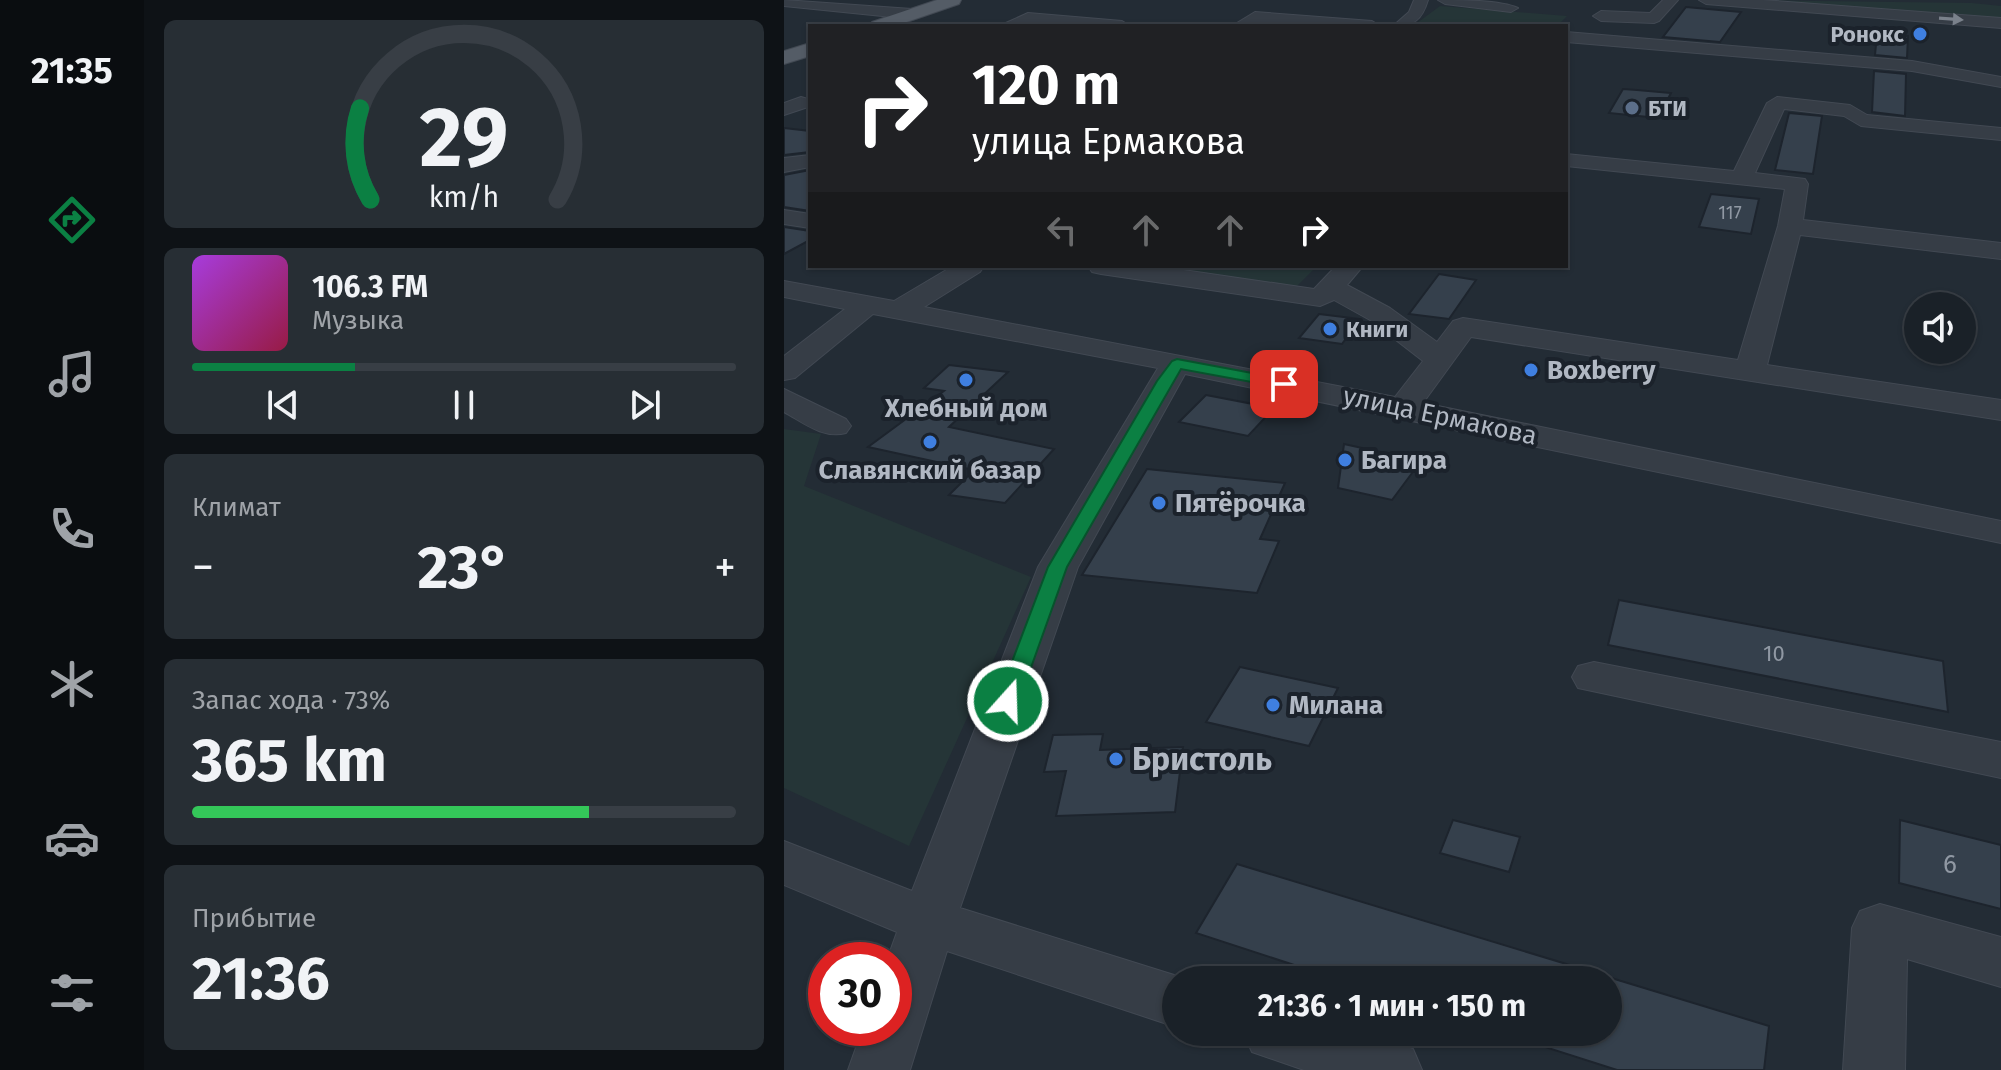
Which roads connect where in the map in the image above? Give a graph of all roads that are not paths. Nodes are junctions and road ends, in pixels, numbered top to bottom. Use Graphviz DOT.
graph roads {
  1 [pos="953,0"];
  2 [pos="1421,0"];
  3 [pos="1445,0"];
  4 [pos="1671,0"];
  5 [pos="1706,0"];
  6 [pos="784,2"];
  7 [pos="1287,4"];
  8 [pos="1056,6"];
  9 [pos="1511,8"];
  10 [pos="912,14"];
  11 [pos="1255,17"];
  12 [pos="1028,18"];
  13 [pos="1579,20"];
  14 [pos="2001,23"];
  15 [pos="884,24"];
  16 [pos="1012,24"];
  17 [pos="1098,24"];
  18 [pos="1243,24"];
  19 [pos="1315,24"];
  20 [pos="1404,24"];
  21 [pos="1812,40"];
  22 [pos="808,50"];
  23 [pos="1799,57"];
  24 [pos="784,58"];
  25 [pos="2001,82"];
  26 [pos="2001,134"];
  27 [pos="1568,160"];
  28 [pos="808,161"];
  29 [pos="784,165"];
  30 [pos="1742,178"];
  31 [pos="784,217"];
  32 [pos="808,221"];
  33 [pos="1790,226"];
  34 [pos="2001,251"];
  35 [pos="967,268"];
  36 [pos="1115,268"];
  37 [pos="1340,276"];
  38 [pos="784,289"];
  39 [pos="884,307"];
  40 [pos="1440,359"];
  41 [pos="1177,364"];
  42 [pos="784,371"];
  43 [pos="1750,371"];
  44 [pos="784,399"];
  45 [pos="1403,408"];
  46 [pos="2001,410"];
  47 [pos="834,426"];
  48 [pos="2001,532"];
  49 [pos="1594,677"];
  50 [pos="2001,760"];
  51 [pos="784,862"];
  52 [pos="928,921"];
  53 [pos="2001,962"];
  54 [pos="912,971"];
  55 [pos="1162,996"];
  56 [pos="887,1046"];
  57 [pos="1316,1046"];
  58 [pos="879,1070"];
  59 [pos="1391,1070"];
  60 [pos="1874,1070"];
  1 -- 10 [label="main road"];
  2 -- 20 [label="street"];
  3 -- 9 [label="street"];
  4 -- 13 [label="street"];
  5 -- 14 [label="street, one-way"];
  6 -- 10 [label="street"];
  7 -- 11 [label="street"];
  8 -- 12 [label="street"];
  10 -- 15 [label="main road"];
  11 -- 18 [label="street"];
  11 -- 19 [label="street"];
  12 -- 16 [label="street"];
  12 -- 17 [label="street"];
  13 -- 23 [label="street"];
  21 -- 23 [label="street"];
  22 -- 24 [label="main road"];
  23 -- 25 [label="street"];
  26 -- 30 [label="street"];
  27 -- 30 [label="street"];
  28 -- 29 [label="street"];
  30 -- 33 [label="street"];
  31 -- 32 [label="street"];
  33 -- 34 [label="street"];
  33 -- 43 [label="street"];
  35 -- 39 [label="street"];
  36 -- 37 [label="street"];
  37 -- 40 [label="street"];
  38 -- 39 [label="street, улица Ермакова"];
  39 -- 41 [label="street, улица Ермакова"];
  39 -- 42 [label="street"];
  40 -- 43 [label="street"];
  40 -- 45 [label="street"];
  41 -- 45 [label="street, улица Ермакова"];
  41 -- 52 [label="street"];
  43 -- 46 [label="street"];
  44 -- 47 [label="street"];
  45 -- 48 [label="street, улица Ермакова"];
  49 -- 50 [label="street"];
  51 -- 52 [label="street"];
  52 -- 54 [label="street"];
  52 -- 55 [label="street"];
  53 -- 60 [label="street"];
  56 -- 58 [label="street"];
  57 -- 59 [label="street"];
}
